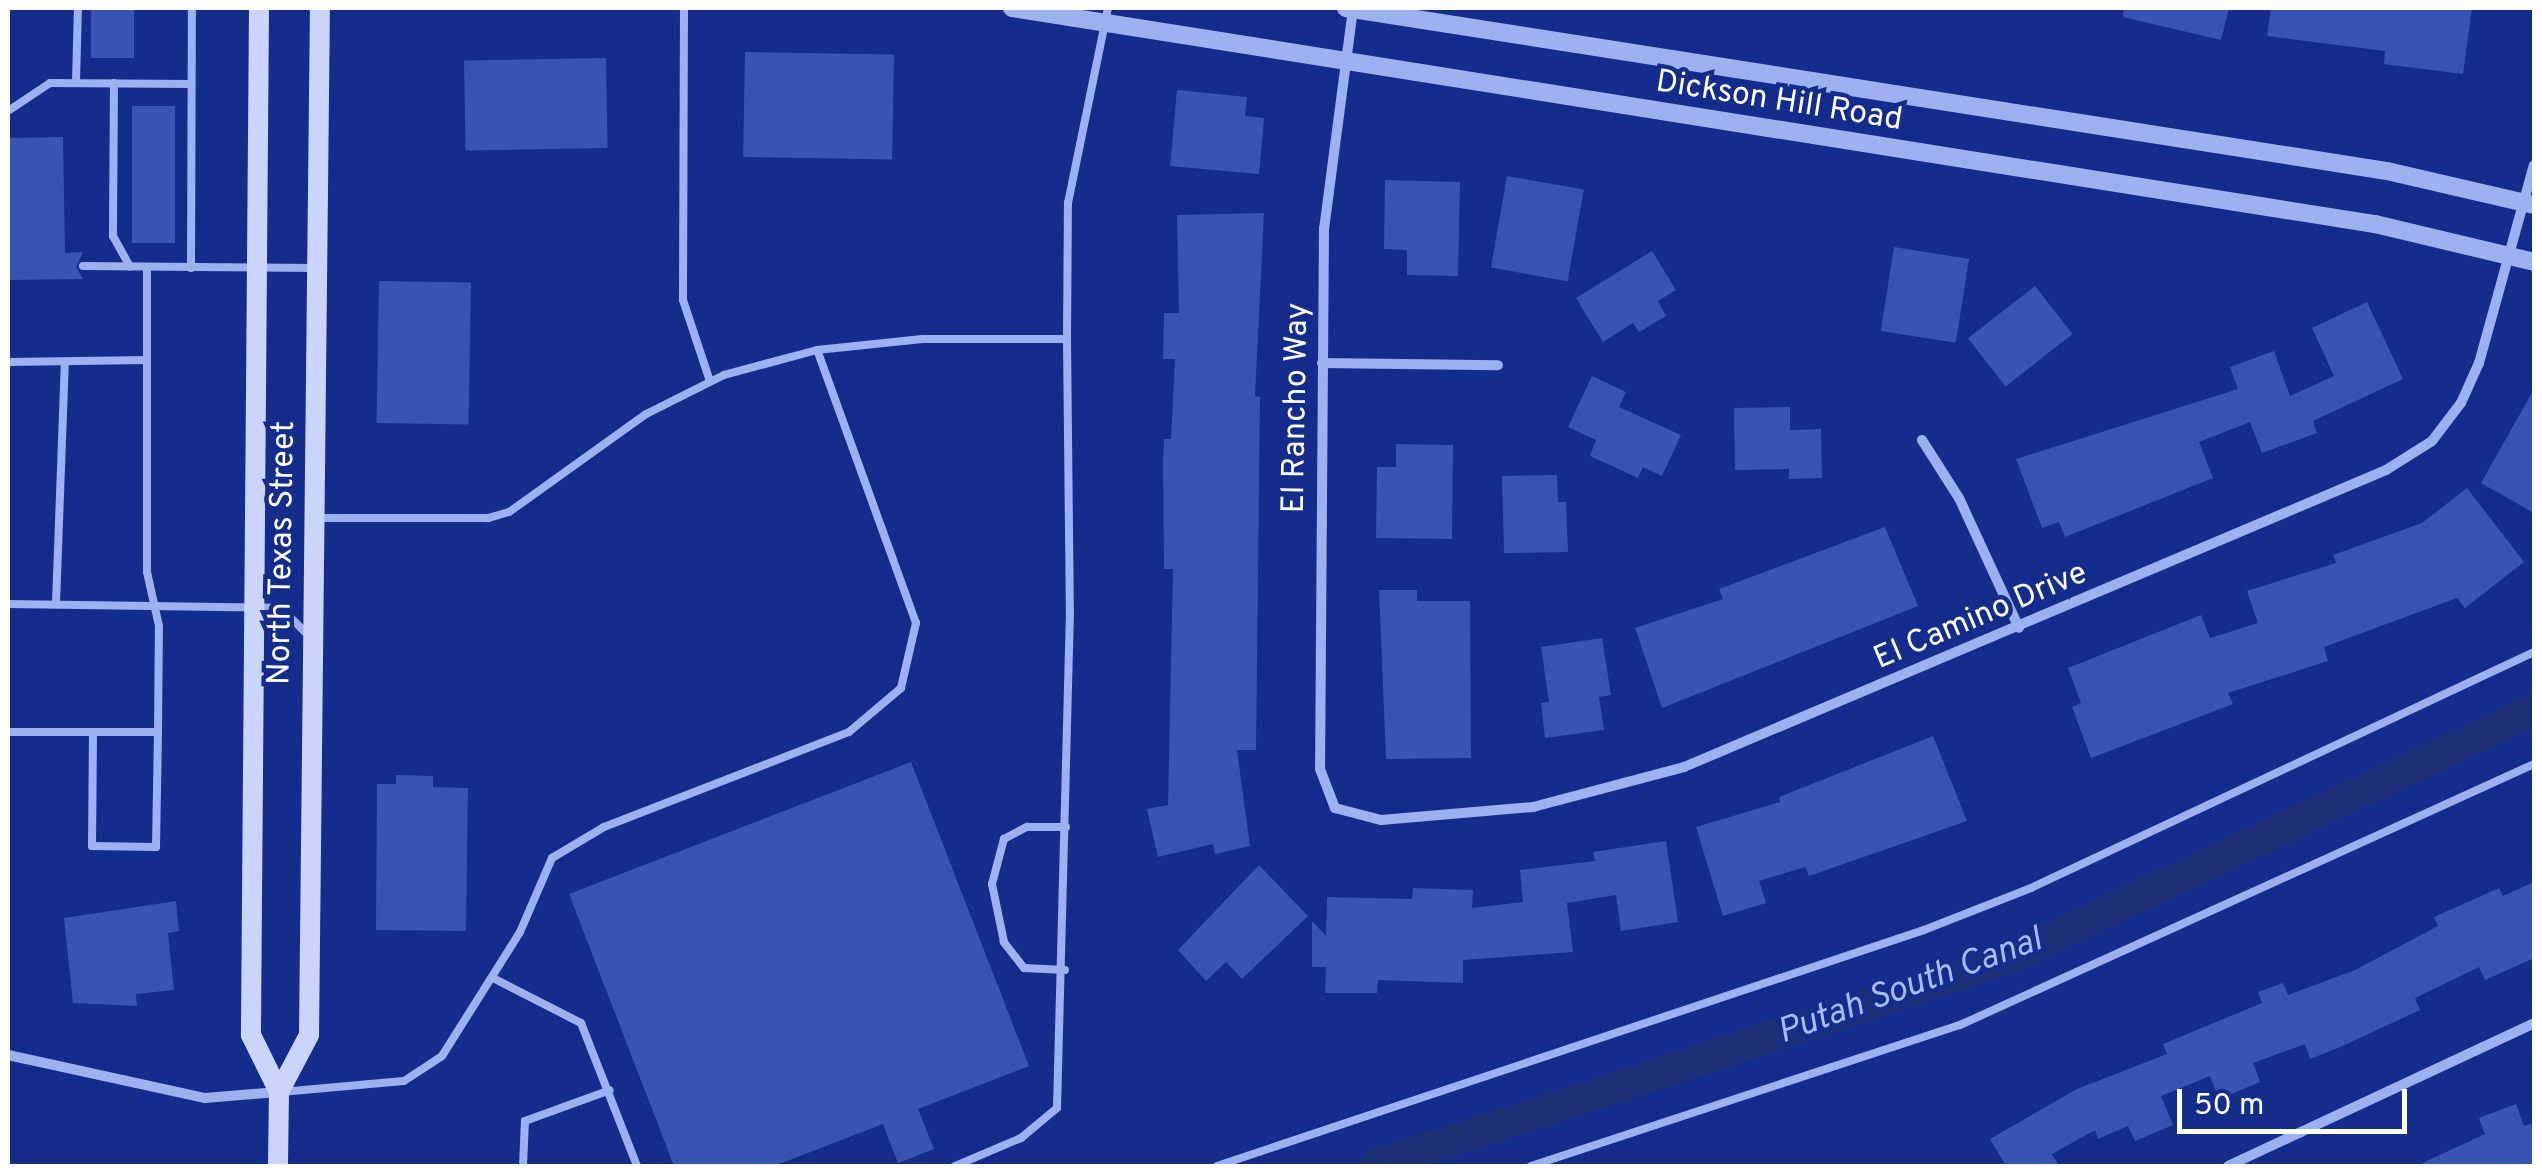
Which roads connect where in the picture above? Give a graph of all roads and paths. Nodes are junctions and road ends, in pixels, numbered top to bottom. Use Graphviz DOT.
graph roads {
  1 [pos="78,8"];
  2 [pos="192,8"];
  3 [pos="259,8"];
  4 [pos="320,8"];
  5 [pos="684,8"];
  6 [pos="1012,8"];
  7 [pos="1350,8"];
  8 [pos="1106,15"];
  9 [pos="1344,65"];
  10 [pos="76,82"];
  11 [pos="114,83"];
  12 [pos="191,84"];
  13 [pos="8,111"];
  14 [pos="2534,165"];
  15 [pos="2530,203"];
  16 [pos="2510,255"];
  17 [pos="2534,262"];
  18 [pos="83,266"];
  19 [pos="130,267"];
  20 [pos="147,268"];
  21 [pos="191,268"];
  22 [pos="257,268"];
  23 [pos="316,268"];
  24 [pos="1067,339"];
  25 [pos="817,350"];
  26 [pos="147,360"];
  27 [pos="8,362"];
  28 [pos="65,362"];
  29 [pos="1322,362"];
  30 [pos="1498,364"];
  31 [pos="710,381"];
  32 [pos="1922,440"];
  33 [pos="313,518"];
  34 [pos="8,604"];
  35 [pos="56,604"];
  36 [pos="154,604"];
  37 [pos="254,605"];
  38 [pos="2019,628"];
  39 [pos="312,638"];
  40 [pos="2534,652"];
  41 [pos="8,732"];
  42 [pos="92,732"];
  43 [pos="158,732"];
  44 [pos="2534,764"];
  45 [pos="1335,808"];
  46 [pos="1066,826"];
  47 [pos="1065,970"];
  48 [pos="493,978"];
  49 [pos="2534,1023"];
  50 [pos="8,1056"];
  51 [pos="610,1090"];
  52 [pos="279,1092"];
  53 [pos="278,1166"];
  54 [pos="524,1166"];
  55 [pos="637,1166"];
  56 [pos="955,1166"];
  57 [pos="1217,1166"];
  58 [pos="1531,1166"];
  59 [pos="2228,1166"];
  1 -- 10 [label="lane"];
  2 -- 12 [label="lane"];
  3 -- 22 [label="main road, North Texas Street"];
  4 -- 23 [label="main road, North Texas Street"];
  5 -- 31 [label="lane"];
  6 -- 8 [label="street, Dickson Hill Road"];
  7 -- 9 [label="street, El Rancho Way"];
  7 -- 15 [label="street, Dickson Hill Road"];
  8 -- 9 [label="street, Dickson Hill Road"];
  8 -- 24 [label="lane"];
  9 -- 16 [label="street, Dickson Hill Road"];
  9 -- 29 [label="street, El Rancho Way"];
  10 -- 11 [label="lane"];
  10 -- 13 [label="lane"];
  11 -- 12 [label="lane"];
  11 -- 19 [label="lane"];
  12 -- 21 [label="lane"];
  14 -- 15 [label="street, El Camino Drive"];
  15 -- 16 [label="street, El Camino Drive"];
  16 -- 17 [label="street, Dickson Hill Road"];
  16 -- 38 [label="street, El Camino Drive"];
  18 -- 19 [label="lane"];
  19 -- 20 [label="lane"];
  20 -- 21 [label="lane"];
  20 -- 26 [label="lane"];
  21 -- 22 [label="lane"];
  22 -- 23 [label="lane"];
  22 -- 37 [label="main road, North Texas Street"];
  23 -- 33 [label="main road, North Texas Street"];
  24 -- 25 [label="lane"];
  24 -- 46 [label="lane"];
  25 -- 31 [label="lane"];
  25 -- 48 [label="lane"];
  26 -- 28 [label="lane"];
  26 -- 36 [label="lane"];
  27 -- 28 [label="lane"];
  28 -- 35 [label="lane"];
  29 -- 30 [label="street"];
  29 -- 45 [label="street, El Rancho Way"];
  31 -- 33 [label="lane"];
  32 -- 38 [label="street"];
  33 -- 39 [label="main road, North Texas Street"];
  34 -- 35 [label="lane"];
  35 -- 36 [label="lane"];
  36 -- 37 [label="lane"];
  36 -- 43 [label="lane"];
  37 -- 39 [label="lane"];
  37 -- 52 [label="main road, North Texas Street"];
  38 -- 45 [label="street, El Camino Drive"];
  39 -- 52 [label="main road, North Texas Street"];
  40 -- 57 [label="lane"];
  41 -- 42 [label="lane"];
  42 -- 43 [label="lane"];
  42 -- 43 [label="lane"];
  44 -- 58 [label="lane"];
  46 -- 47 [label="lane"];
  46 -- 47 [label="lane"];
  47 -- 56 [label="lane"];
  48 -- 51 [label="lane"];
  48 -- 52 [label="lane"];
  49 -- 59 [label="street"];
  50 -- 52 [label="street"];
  51 -- 54 [label="lane"];
  51 -- 55 [label="lane"];
  52 -- 53 [label="main road, North Texas Street"];
}
